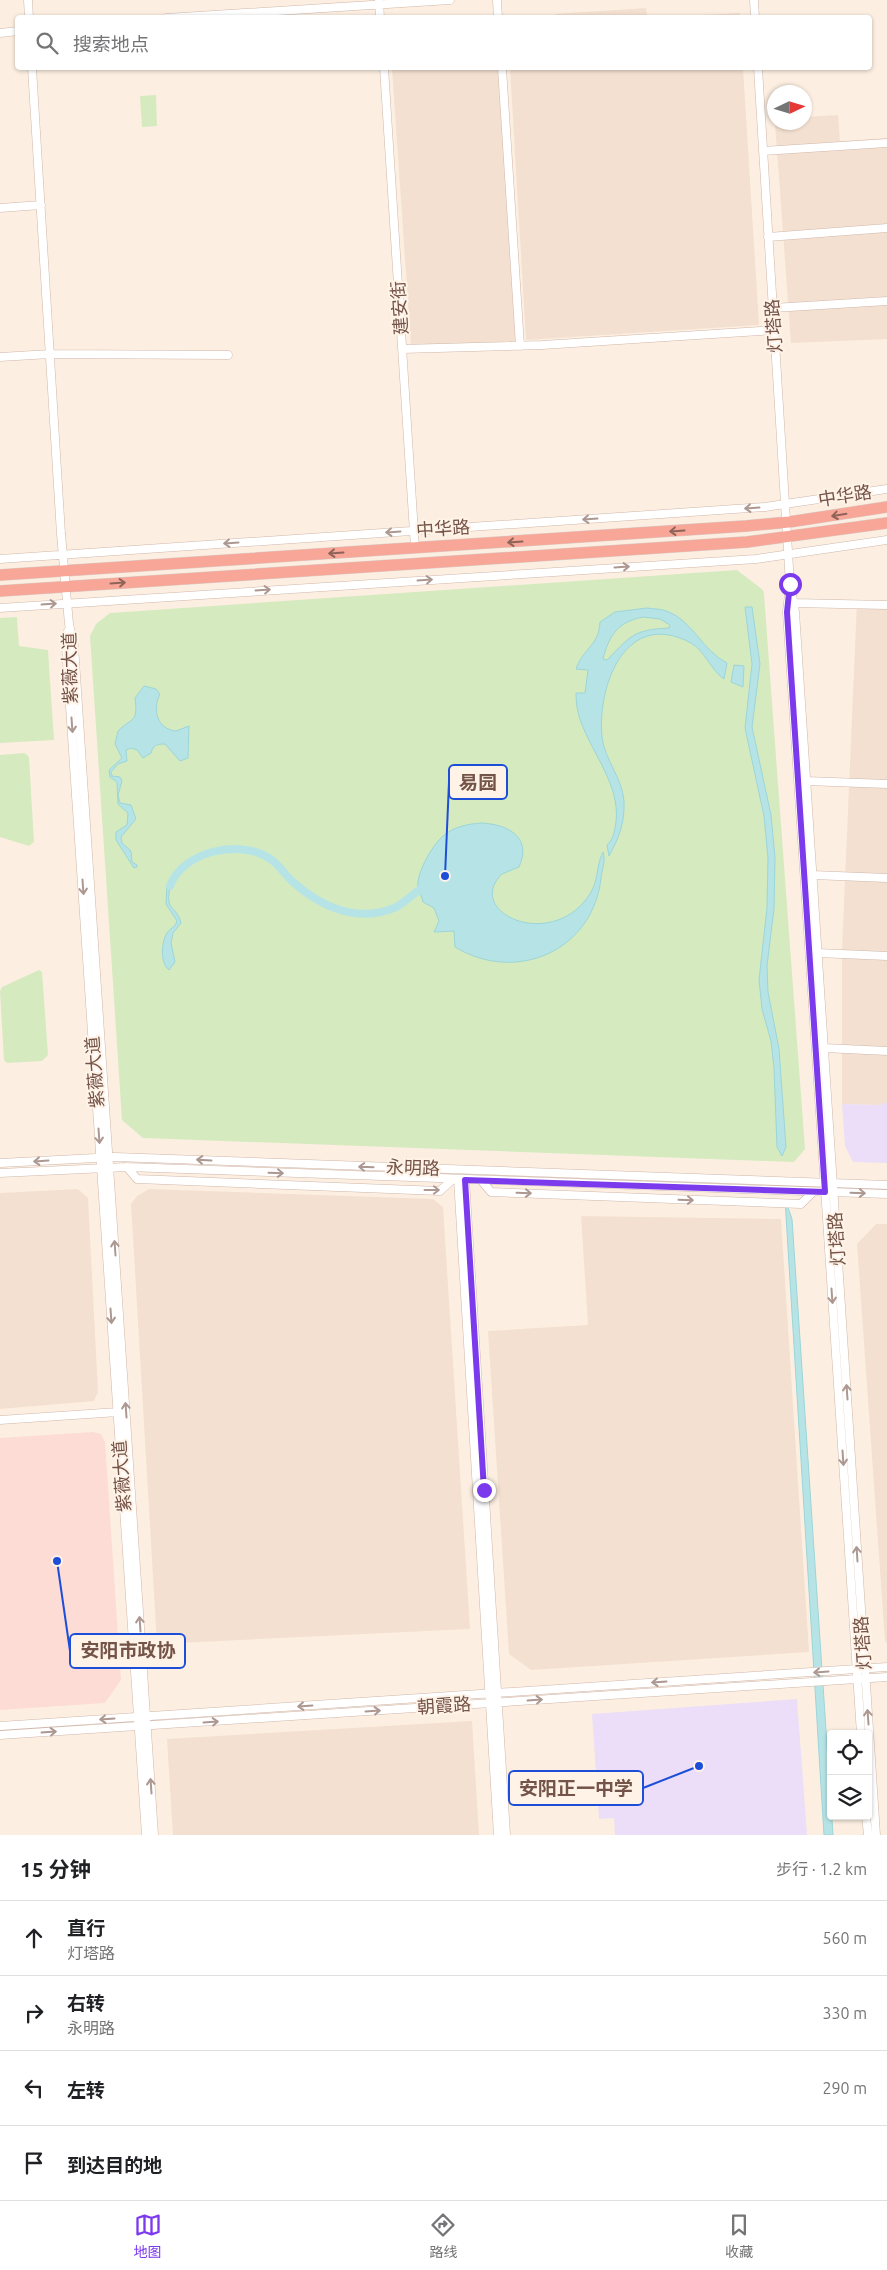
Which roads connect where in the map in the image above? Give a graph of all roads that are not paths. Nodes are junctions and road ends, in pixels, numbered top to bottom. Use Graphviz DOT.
graph roads {
  1 [pos="28,0"];
  2 [pos="450,0"];
  3 [pos="497,0"];
  4 [pos="754,0"];
  5 [pos="379,2"];
  6 [pos="29,15"];
  7 [pos="206,15"];
  8 [pos="380,15"];
  9 [pos="498,15"];
  10 [pos="755,15"];
  11 [pos="15,31"];
  12 [pos="0,33"];
  13 [pos="32,70"];
  14 [pos="384,70"];
  15 [pos="502,70"];
  16 [pos="758,70"];
  17 [pos="887,143"];
  18 [pos="763,151"];
  19 [pos="41,205"];
  20 [pos="0,208"];
  21 [pos="887,228"];
  22 [pos="768,237"];
  23 [pos="887,302"];
  24 [pos="773,308"];
  25 [pos="774,330"];
  26 [pos="520,346"];
  27 [pos="402,349"];
  28 [pos="50,354"];
  29 [pos="228,355"];
  30 [pos="0,357"];
  31 [pos="887,489"];
  32 [pos="785,504"];
  33 [pos="887,507"];
  34 [pos="786,522"];
  35 [pos="887,523"];
  36 [pos="414,531"];
  37 [pos="787,538"];
  38 [pos="887,540"];
  39 [pos="416,548"];
  40 [pos="788,554"];
  41 [pos="63,555"];
  42 [pos="0,559"];
  43 [pos="64,571"];
  44 [pos="0,575"];
  45 [pos="790,584"];
  46 [pos="66,586"];
  47 [pos="0,591"];
  48 [pos="67,603"];
  49 [pos="794,603"];
  50 [pos="887,605"];
  51 [pos="0,608"];
  52 [pos="806,781"];
  53 [pos="887,784"];
  54 [pos="813,875"];
  55 [pos="887,878"];
  56 [pos="818,954"];
  57 [pos="887,956"];
  58 [pos="824,1048"];
  59 [pos="887,1051"];
  60 [pos="105,1157"];
  61 [pos="0,1163"];
  62 [pos="105,1167"];
  63 [pos="127,1167"];
  64 [pos="0,1173"];
  65 [pos="459,1179"];
  66 [pos="481,1180"];
  67 [pos="829,1183"];
  68 [pos="887,1185"];
  69 [pos="813,1192"];
  70 [pos="829,1192"];
  71 [pos="887,1194"];
  72 [pos="118,1412"];
  73 [pos="0,1420"];
  74 [pos="887,1667"];
  75 [pos="861,1669"];
  76 [pos="887,1677"];
  77 [pos="861,1678"];
  78 [pos="493,1693"];
  79 [pos="493,1703"];
  80 [pos="142,1717"];
  81 [pos="0,1726"];
  82 [pos="143,1726"];
  83 [pos="861,1730"];
  84 [pos="0,1736"];
  85 [pos="866,1820"];
  86 [pos="146,1835"];
  87 [pos="154,1835"];
  88 [pos="498,1835"];
  89 [pos="506,1835"];
  90 [pos="868,1835"];
  91 [pos="876,1835"];
  1 -- 6 [label="street"];
  2 -- 5 [label="street"];
  3 -- 9 [label="street"];
  4 -- 10 [label="street"];
  5 -- 7 [label="street"];
  5 -- 8 [label="street"];
  11 -- 12 [label="street"];
  13 -- 19 [label="street, 紫薇大道"];
  14 -- 27 [label="street, 建安街"];
  15 -- 26 [label="street"];
  16 -- 18 [label="street, 灯塔路"];
  17 -- 18 [label="street"];
  18 -- 22 [label="street, 灯塔路"];
  19 -- 20 [label="street"];
  19 -- 28 [label="street, 紫薇大道"];
  21 -- 22 [label="street"];
  22 -- 24 [label="street, 灯塔路"];
  23 -- 24 [label="street"];
  24 -- 25 [label="street, 灯塔路"];
  25 -- 26 [label="street"];
  25 -- 32 [label="street, 灯塔路"];
  26 -- 27 [label="street"];
  27 -- 36 [label="street, 建安街"];
  28 -- 29 [label="street"];
  28 -- 30 [label="street"];
  28 -- 41 [label="street, 紫薇大道"];
  31 -- 32 [label="street"];
  32 -- 34 [label="street, 灯塔路"];
  32 -- 36 [label="street, one-way"];
  33 -- 34 [label="highway, 中华路, one-way"];
  34 -- 37 [label="street, 灯塔路"];
  34 -- 39 [label="highway, 中华路, one-way"];
  35 -- 37 [label="highway, 中华路"];
  36 -- 39 [label="street, 建安街"];
  36 -- 41 [label="street, one-way"];
  37 -- 40 [label="street, 灯塔路"];
  46 -- 37 [label="highway, 中华路, one-way"];
  38 -- 40 [label="street"];
  39 -- 43 [label="highway, 中华路, one-way"];
  40 -- 45 [label="street, 灯塔路"];
  48 -- 40 [label="street, one-way"];
  41 -- 42 [label="street"];
  41 -- 43 [label="street, 紫薇大道"];
  43 -- 44 [label="highway, 中华路"];
  43 -- 46 [label="street, 紫薇大道"];
  45 -- 49 [label="street, 灯塔路"];
  45 -- 67 [label="street, 灯塔路"];
  46 -- 47 [label="highway, 中华路"];
  46 -- 48 [label="street, 紫薇大道"];
  51 -- 48 [label="street, one-way"];
  48 -- 60 [label="street, 紫薇大道"];
  49 -- 50 [label="street"];
  49 -- 52 [label="street, 灯塔路"];
  52 -- 53 [label="street"];
  52 -- 54 [label="street, 灯塔路"];
  54 -- 55 [label="street"];
  54 -- 56 [label="street, 灯塔路"];
  56 -- 57 [label="street"];
  56 -- 58 [label="street, 灯塔路"];
  58 -- 59 [label="street"];
  58 -- 67 [label="street, 灯塔路"];
  60 -- 61 [label="street, 永明路, one-way"];
  60 -- 62 [label="street, 紫薇大道"];
  67 -- 60 [label="street, 永明路, one-way"];
  62 -- 63 [label="street, 永明路"];
  62 -- 64 [label="street, 永明路"];
  62 -- 72 [label="street, 紫薇大道, one-way"];
  80 -- 62 [label="street, 紫薇大道, one-way"];
  63 -- 65 [label="street, 永明路, one-way"];
  63 -- 65 [label="street, one-way"];
  65 -- 66 [label="street, 永明路"];
  65 -- 78 [label="street"];
  66 -- 69 [label="street, 永明路"];
  66 -- 69 [label="street, one-way"];
  67 -- 68 [label="street, 永明路"];
  67 -- 70 [label="street, 灯塔路"];
  69 -- 70 [label="street, 永明路"];
  70 -- 71 [label="street, 永明路, one-way"];
  70 -- 75 [label="street, 灯塔路"];
  72 -- 73 [label="street"];
  72 -- 80 [label="street, 紫薇大道"];
  74 -- 75 [label="street, 朝霞路"];
  75 -- 77 [label="street, 灯塔路"];
  75 -- 78 [label="street, 朝霞路, one-way"];
  76 -- 77 [label="street, 朝霞路"];
  79 -- 77 [label="street, 朝霞路, one-way"];
  77 -- 83 [label="street, 灯塔路"];
  91 -- 77 [label="street, 灯塔路, one-way"];
  78 -- 79 [label="street"];
  78 -- 80 [label="street, 朝霞路, one-way"];
  82 -- 79 [label="street, 朝霞路, one-way"];
  79 -- 88 [label="street"];
  79 -- 89 [label="street"];
  80 -- 81 [label="street, 朝霞路, one-way"];
  80 -- 82 [label="street, 紫薇大道"];
  84 -- 82 [label="street, 朝霞路, one-way"];
  82 -- 86 [label="street, 紫薇大道"];
  87 -- 82 [label="street, 紫薇大道, one-way"];
  85 -- 90 [label="street"];
}
